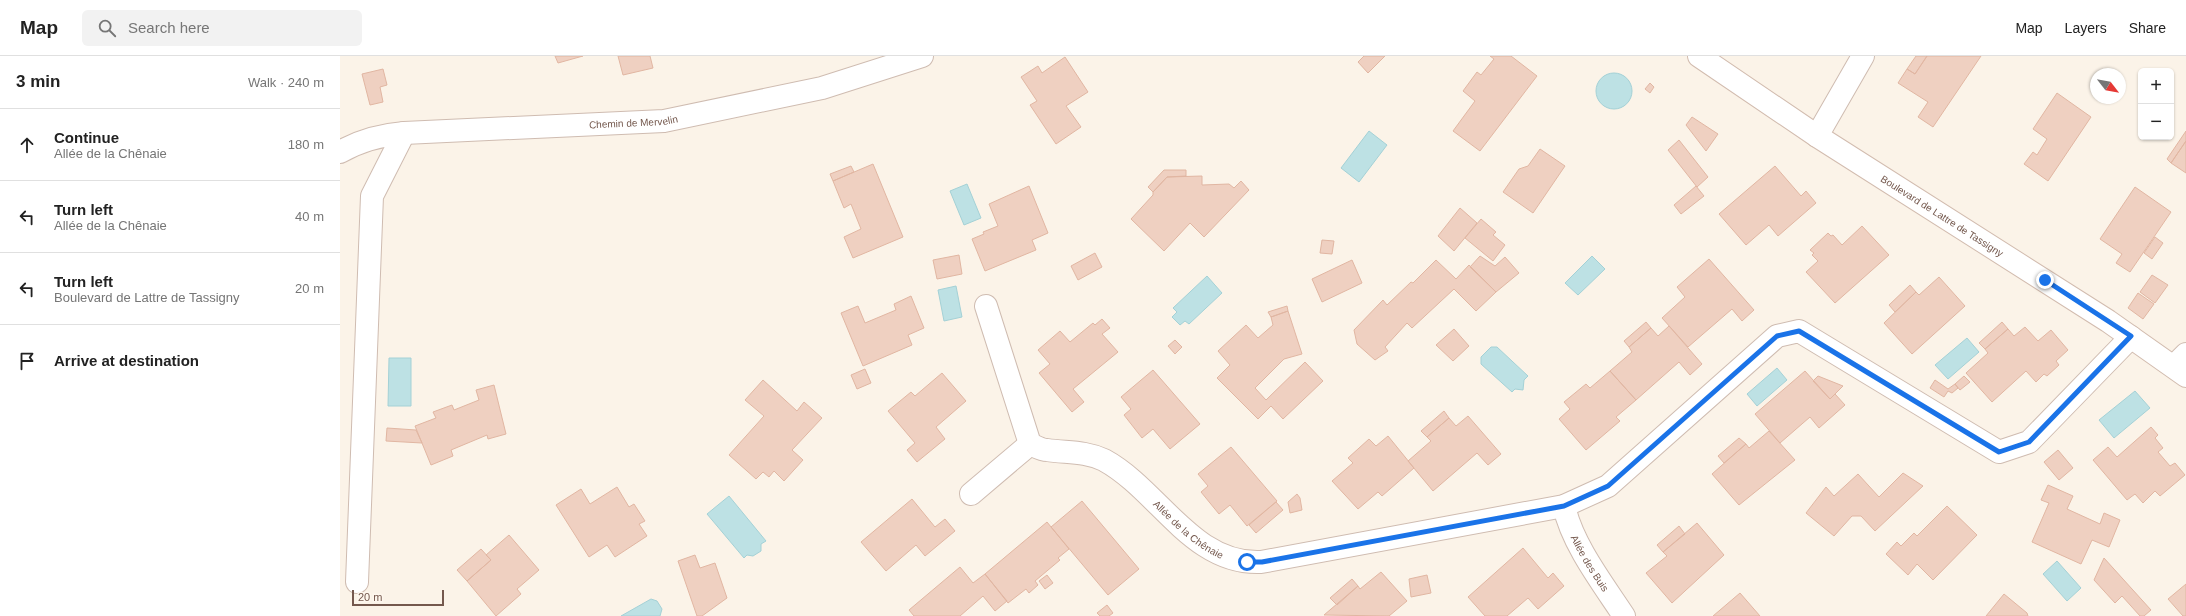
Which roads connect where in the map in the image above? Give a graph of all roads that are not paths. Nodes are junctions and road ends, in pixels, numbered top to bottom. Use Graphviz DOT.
graph roads {
  1 [pos="922,56"];
  2 [pos="1699,56"];
  3 [pos="1864,56"];
  4 [pos="404,133"];
  5 [pos="1817,136"];
  6 [pos="340,152"];
  7 [pos="986,306"];
  8 [pos="2131,336"];
  9 [pos="2182,365"];
  10 [pos="1030,444"];
  11 [pos="971,494"];
  12 [pos="1564,506"];
  13 [pos="357,582"];
  14 [pos="1624,616"];
  1 -- 4 [label="street, Chemin de Mervelin"];
  2 -- 5 [label="street, Boulevard de Lattre de Tassigny"];
  3 -- 5 [label="street"];
  4 -- 6 [label="street, Chemin de Mervelin"];
  4 -- 13 [label="street"];
  5 -- 8 [label="street, Boulevard de Lattre de Tassigny"];
  7 -- 10 [label="street"];
  8 -- 9 [label="street, Boulevard de Lattre de Tassigny"];
  8 -- 12 [label="street, Allée de la Chênaie"];
  10 -- 11 [label="street"];
  10 -- 12 [label="street, Allée de la Chênaie"];
  12 -- 14 [label="street, Allée des Buis"];
}
